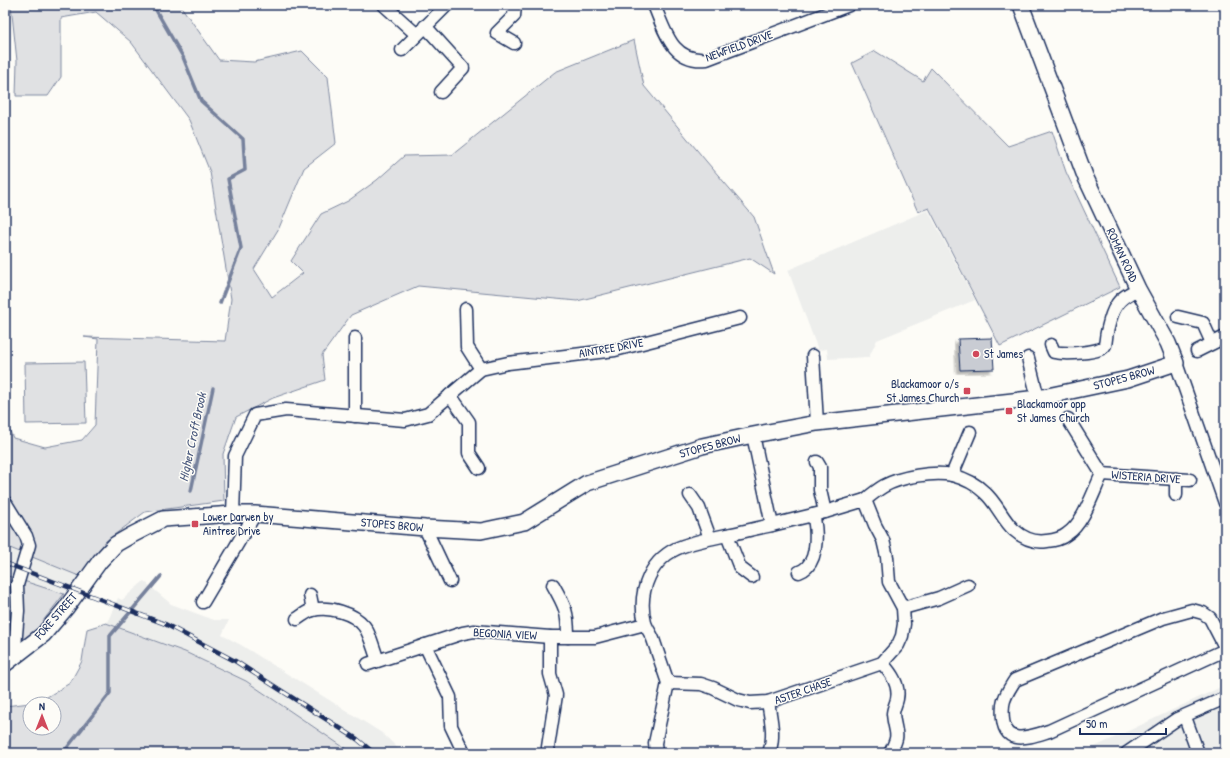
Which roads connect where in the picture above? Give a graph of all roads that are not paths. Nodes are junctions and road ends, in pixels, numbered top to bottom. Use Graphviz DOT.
graph roads {
  1 [pos="384,5"];
  2 [pos="447,5"];
  3 [pos="515,5"];
  4 [pos="654,5"];
  5 [pos="849,5"];
  6 [pos="1021,5"];
  7 [pos="421,30"];
  8 [pos="514,43"];
  9 [pos="402,50"];
  10 [pos="441,92"];
  11 [pos="1138,289"];
  12 [pos="466,308"];
  13 [pos="1178,317"];
  14 [pos="740,318"];
  15 [pos="1225,337"];
  16 [pos="355,338"];
  17 [pos="1212,344"];
  18 [pos="1051,345"];
  19 [pos="1197,351"];
  20 [pos="813,356"];
  21 [pos="1028,358"];
  22 [pos="1176,363"];
  23 [pos="481,369"];
  24 [pos="450,395"];
  25 [pos="1038,398"];
  26 [pos="355,416"];
  27 [pos="1068,419"];
  28 [pos="817,423"];
  29 [pos="970,432"];
  30 [pos="753,435"];
  31 [pos="817,462"];
  32 [pos="480,468"];
  33 [pos="1220,473"];
  34 [pos="1102,474"];
  35 [pos="952,475"];
  36 [pos="1176,480"];
  37 [pos="1190,480"];
  38 [pos="690,495"];
  39 [pos="1176,495"];
  40 [pos="865,500"];
  41 [pos="5,502"];
  42 [pos="1225,503"];
  43 [pos="825,512"];
  44 [pos="233,514"];
  45 [pos="255,514"];
  46 [pos="813,515"];
  47 [pos="772,525"];
  48 [pos="425,528"];
  49 [pos="727,535"];
  50 [pos="710,538"];
  51 [pos="799,572"];
  52 [pos="752,577"];
  53 [pos="450,581"];
  54 [pos="553,585"];
  55 [pos="968,585"];
  56 [pos="310,596"];
  57 [pos="203,602"];
  58 [pos="903,608"];
  59 [pos="313,610"];
  60 [pos="297,619"];
  61 [pos="645,624"];
  62 [pos="550,637"];
  63 [pos="568,637"];
  64 [pos="426,645"];
  65 [pos="1225,647"];
  66 [pos="1225,650"];
  67 [pos="20,654"];
  68 [pos="882,663"];
  69 [pos="5,664"];
  70 [pos="668,682"];
  71 [pos="1225,698"];
  72 [pos="768,702"];
  73 [pos="1185,716"];
  74 [pos="462,749"];
  75 [pos="549,753"];
  76 [pos="656,753"];
  77 [pos="769,753"];
  78 [pos="890,753"];
  79 [pos="1127,753"];
  80 [pos="1198,753"];
  1 -- 7 [label="street"];
  2 -- 7 [label="street"];
  3 -- 8 [label="street"];
  4 -- 5 [label="street, NEWFIELD DRIVE"];
  6 -- 11 [label="main road, ROMAN ROAD"];
  7 -- 9 [label="street"];
  7 -- 10 [label="street"];
  11 -- 18 [label="street"];
  11 -- 22 [label="main road, ROMAN ROAD"];
  12 -- 23 [label="street"];
  13 -- 17 [label="street"];
  14 -- 23 [label="street, AINTREE DRIVE"];
  15 -- 17 [label="street"];
  16 -- 26 [label="street"];
  17 -- 19 [label="street"];
  20 -- 28 [label="street"];
  21 -- 25 [label="street"];
  22 -- 25 [label="main road, STOPES BROW"];
  22 -- 33 [label="street, ROMAN ROAD"];
  23 -- 24 [label="street, AINTREE DRIVE"];
  24 -- 26 [label="street, AINTREE DRIVE"];
  24 -- 32 [label="street"];
  25 -- 28 [label="main road, STOPES BROW"];
  26 -- 44 [label="street, AINTREE DRIVE"];
  27 -- 34 [label="street, WISTERIA DRIVE"];
  28 -- 30 [label="main road, STOPES BROW"];
  29 -- 35 [label="street"];
  30 -- 47 [label="street"];
  30 -- 48 [label="main road, STOPES BROW"];
  31 -- 43 [label="street"];
  33 -- 42 [label="street, ROMAN ROAD"];
  34 -- 35 [label="street, WISTERIA DRIVE"];
  34 -- 36 [label="street, WISTERIA DRIVE"];
  35 -- 40 [label="street, WISTERIA DRIVE"];
  36 -- 37 [label="street, WISTERIA DRIVE"];
  36 -- 39 [label="street"];
  38 -- 50 [label="street"];
  40 -- 43 [label="street"];
  40 -- 58 [label="street"];
  41 -- 67 [label="street"];
  43 -- 46 [label="street"];
  44 -- 45 [label="main road, STOPES BROW"];
  44 -- 67 [label="main road, FORE STREET"];
  45 -- 48 [label="main road, STOPES BROW"];
  45 -- 57 [label="street"];
  46 -- 47 [label="street"];
  46 -- 51 [label="street"];
  47 -- 49 [label="street"];
  48 -- 53 [label="street"];
  49 -- 50 [label="street"];
  49 -- 52 [label="street"];
  50 -- 61 [label="street"];
  54 -- 63 [label="street"];
  55 -- 58 [label="street"];
  56 -- 59 [label="street"];
  58 -- 68 [label="street"];
  59 -- 60 [label="street"];
  59 -- 64 [label="street, BEGONIA VIEW"];
  61 -- 63 [label="street, BEGONIA VIEW"];
  61 -- 70 [label="street"];
  62 -- 63 [label="street, BEGONIA VIEW"];
  62 -- 64 [label="street, BEGONIA VIEW"];
  62 -- 75 [label="street"];
  64 -- 74 [label="street"];
  65 -- 66 [label="street"];
  67 -- 69 [label="main road, FORE STREET"];
  68 -- 72 [label="street, ASTER CHASE"];
  68 -- 78 [label="street"];
  70 -- 72 [label="street, ASTER CHASE"];
  70 -- 76 [label="street"];
  71 -- 73 [label="street"];
  72 -- 77 [label="street"];
  73 -- 79 [label="street"];
  73 -- 80 [label="street"];
}
